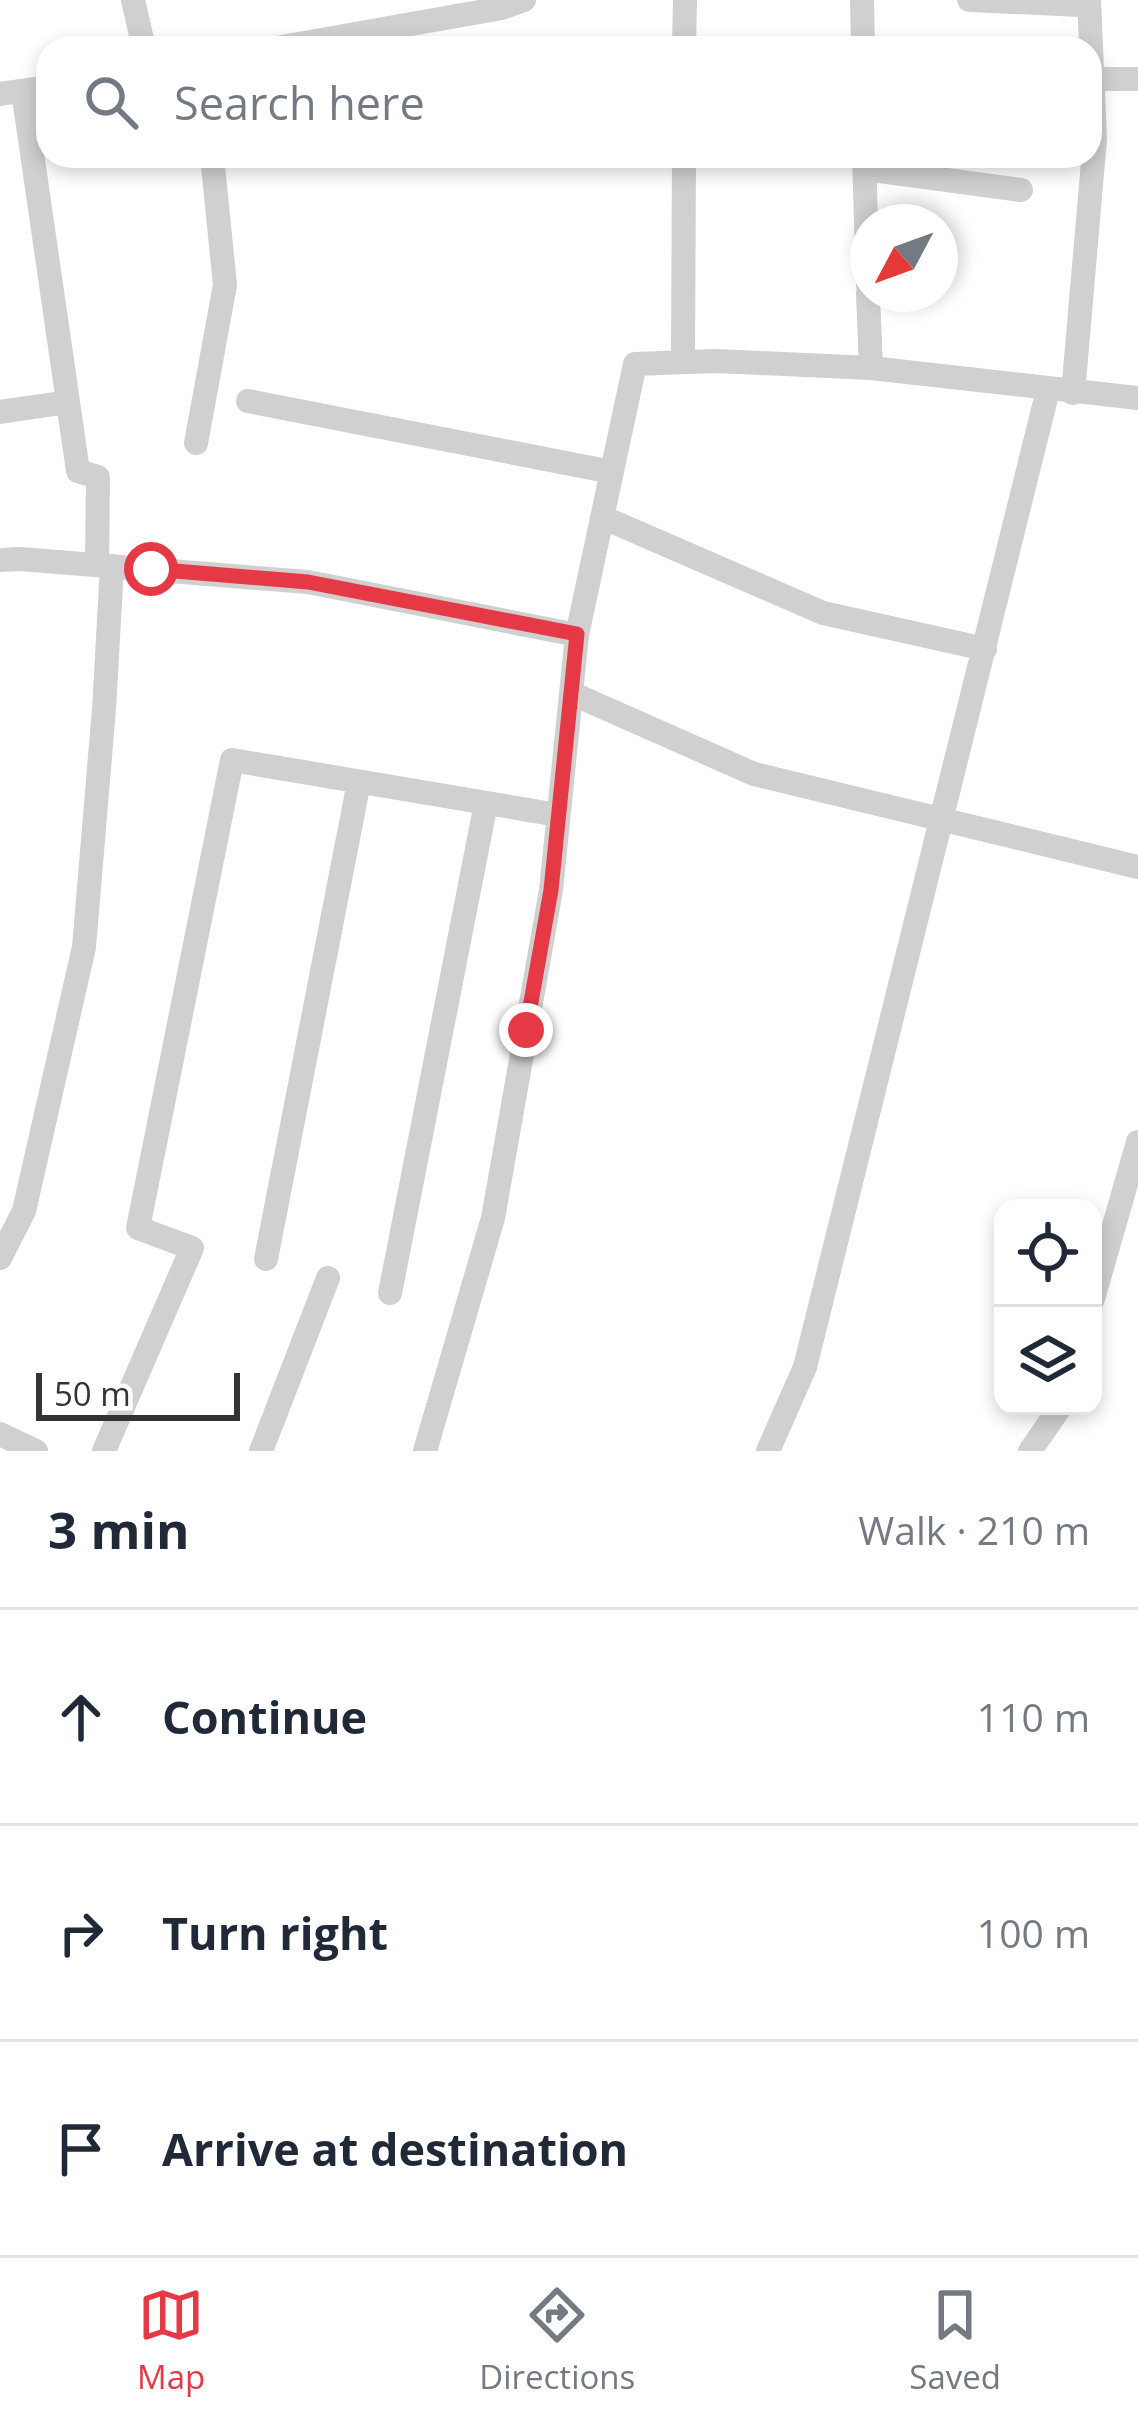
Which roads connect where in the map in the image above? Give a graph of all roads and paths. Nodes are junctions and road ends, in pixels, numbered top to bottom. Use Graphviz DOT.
graph roads {
  1 [pos="134,0"];
  2 [pos="524,0"];
  3 [pos="685,0"];
  4 [pos="862,0"];
  5 [pos="969,0"];
  6 [pos="1089,1"];
  7 [pos="142,36"];
  8 [pos="344,36"];
  9 [pos="684,36"];
  10 [pos="862,36"];
  11 [pos="1090,36"];
  12 [pos="1138,79"];
  13 [pos="1102,80"];
  14 [pos="24,90"];
  15 [pos="213,168"];
  16 [pos="684,168"];
  17 [pos="864,168"];
  18 [pos="893,168"];
  19 [pos="1091,168"];
  20 [pos="1021,190"];
  21 [pos="865,204"];
  22 [pos="869,312"];
  23 [pos="683,362"];
  24 [pos="871,368"];
  25 [pos="1060,392"];
  26 [pos="1138,398"];
  27 [pos="248,401"];
  28 [pos="68,402"];
  29 [pos="0,412"];
  30 [pos="196,443"];
  31 [pos="612,472"];
  32 [pos="602,517"];
  33 [pos="0,560"];
  34 [pos="104,566"];
  35 [pos="577,634"];
  36 [pos="985,649"];
  37 [pos="571,693"];
  38 [pos="358,782"];
  39 [pos="486,803"];
  40 [pos="558,815"];
  41 [pos="943,820"];
  42 [pos="1138,867"];
  43 [pos="1138,1142"];
  44 [pos="0,1258"];
  45 [pos="266,1259"];
  46 [pos="1102,1268"];
  47 [pos="328,1278"];
  48 [pos="389,1293"];
  49 [pos="1055,1415"];
  50 [pos="0,1434"];
  51 [pos="36,1451"];
  52 [pos="104,1451"];
  53 [pos="262,1451"];
  54 [pos="425,1451"];
  55 [pos="768,1451"];
  56 [pos="1030,1451"];
  1 -- 7 [label="street"];
  2 -- 8 [label="street"];
  3 -- 9 [label="street"];
  4 -- 10 [label="street"];
  5 -- 6 [label="street"];
  6 -- 11 [label="street"];
  12 -- 13 [label="street"];
  14 -- 28 [label="street"];
  15 -- 30 [label="street"];
  16 -- 23 [label="street"];
  17 -- 21 [label="street"];
  18 -- 20 [label="street"];
  19 -- 25 [label="street"];
  22 -- 24 [label="street"];
  23 -- 24 [label="street"];
  23 -- 31 [label="street"];
  24 -- 25 [label="street"];
  25 -- 26 [label="street"];
  25 -- 36 [label="street"];
  27 -- 31 [label="street"];
  28 -- 29 [label="street"];
  28 -- 34 [label="street"];
  31 -- 32 [label="street"];
  32 -- 35 [label="street"];
  32 -- 36 [label="street"];
  33 -- 34 [label="street"];
  34 -- 35 [label="street"];
  34 -- 44 [label="street"];
  35 -- 37 [label="street"];
  36 -- 41 [label="street"];
  37 -- 40 [label="street"];
  37 -- 41 [label="street"];
  38 -- 39 [label="street"];
  38 -- 45 [label="street"];
  38 -- 52 [label="street"];
  39 -- 40 [label="street"];
  39 -- 48 [label="street"];
  40 -- 54 [label="street"];
  41 -- 42 [label="street"];
  41 -- 55 [label="street"];
  43 -- 46 [label="street"];
  47 -- 53 [label="street"];
  49 -- 56 [label="street"];
  50 -- 51 [label="street"];
}
